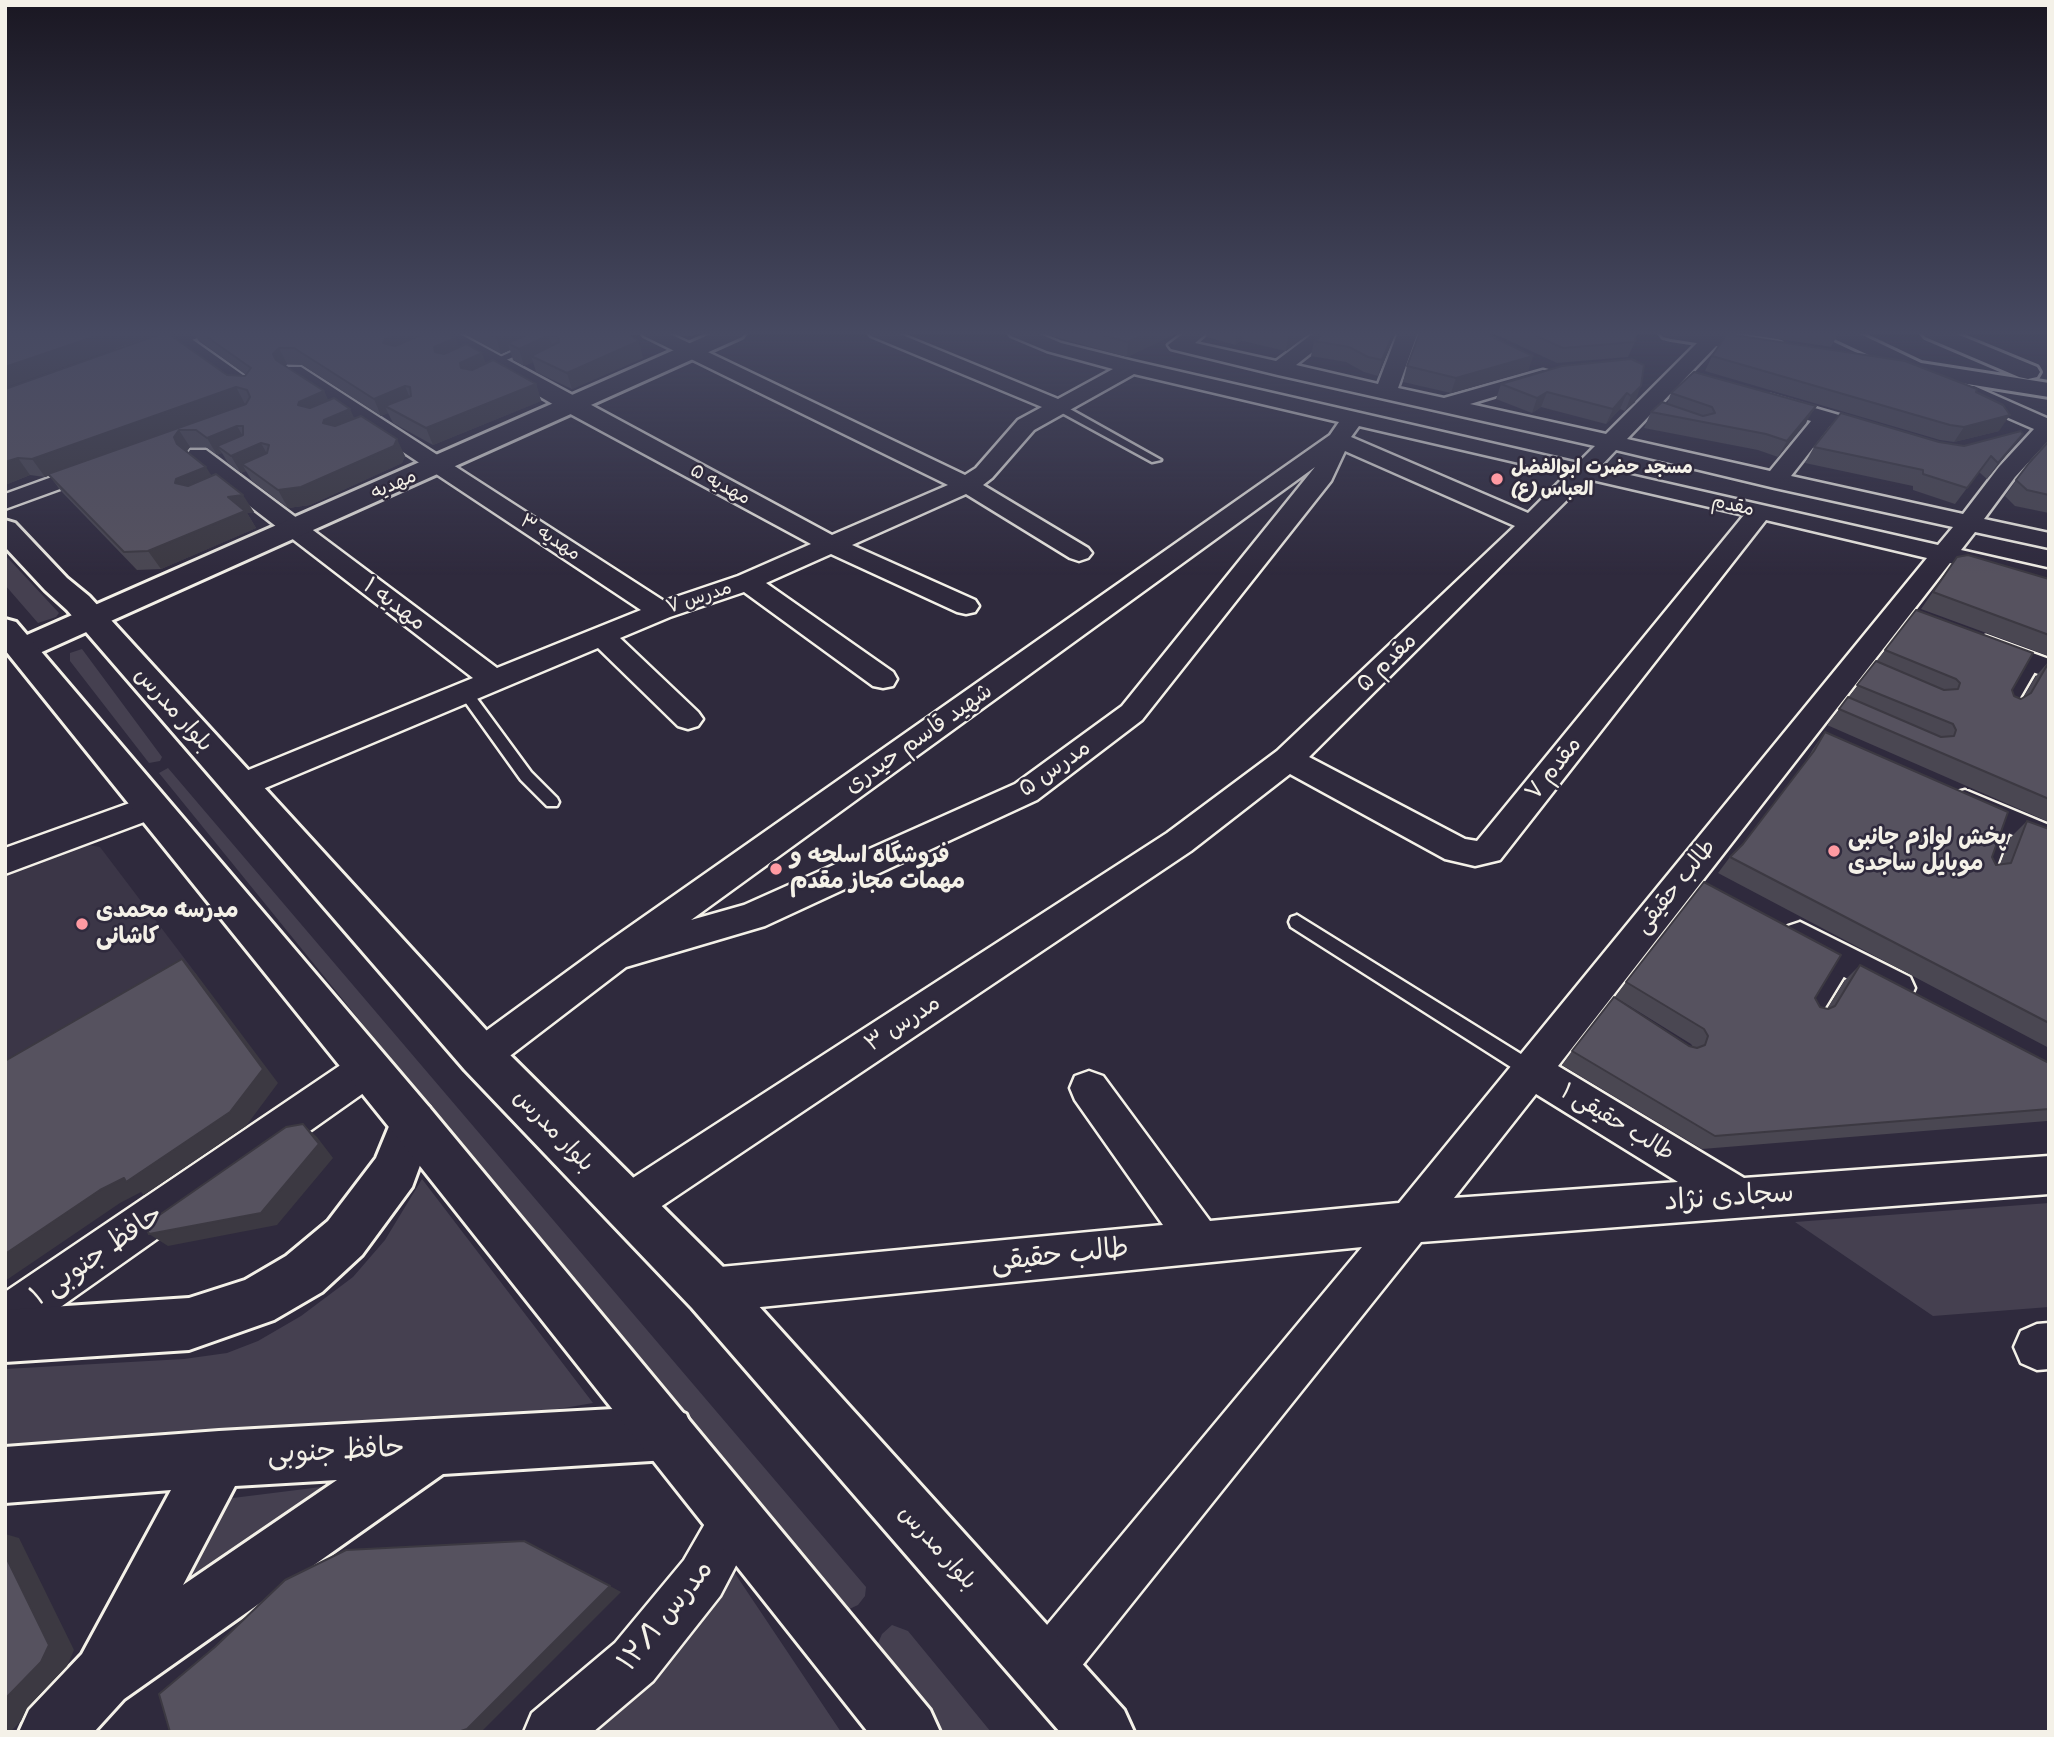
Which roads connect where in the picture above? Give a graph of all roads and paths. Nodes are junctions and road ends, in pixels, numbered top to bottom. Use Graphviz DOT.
graph roads {
  1 [pos="352,413"];
  2 [pos="553,413"];
  3 [pos="586,413"];
  4 [pos="819,413"];
  5 [pos="1047,413"];
  6 [pos="1068,413"];
  7 [pos="1291,413"];
  8 [pos="1473,413"];
  9 [pos="1647,413"];
  10 [pos="1809,413"];
  11 [pos="2016,413"];
  12 [pos="1825,418"];
  13 [pos="2048,427"];
  14 [pos="1346,429"];
  15 [pos="2010,438"];
  16 [pos="1899,440"];
  17 [pos="1611,444"];
  18 [pos="120,460"];
  19 [pos="208,460"];
  20 [pos="1156,460"];
  21 [pos="439,465"];
  22 [pos="1583,472"];
  23 [pos="1775,481"];
  24 [pos="967,485"];
  25 [pos="5,502"];
  26 [pos="1760,512"];
  27 [pos="1531,524"];
  28 [pos="1968,524"];
  29 [pos="5,529"];
  30 [pos="293,530"];
  31 [pos="2049,541"];
  32 [pos="833,546"];
  33 [pos="1079,553"];
  34 [pos="1943,554"];
  35 [pos="187,577"];
  36 [pos="2049,578"];
  37 [pos="747,582"];
  38 [pos="56,584"];
  39 [pos="966,606"];
  40 [pos="662,611"];
  41 [pos="92,619"];
  42 [pos="1958,635"];
  43 [pos="602,636"];
  44 [pos="11,640"];
  45 [pos="122,653"];
  46 [pos="2041,666"];
  47 [pos="883,679"];
  48 [pos="494,680"];
  49 [pos="465,692"];
  50 [pos="2007,708"];
  51 [pos="688,719"];
  52 [pos="1288,759"];
  53 [pos="240,786"];
  54 [pos="1942,791"];
  55 [pos="552,802"];
  56 [pos="152,807"];
  57 [pos="2006,820"];
  58 [pos="2049,839"];
  59 [pos="1179,842"];
  60 [pos="5,861"];
  61 [pos="1986,874"];
  62 [pos="1772,920"];
  63 [pos="1297,922"];
  64 [pos="614,956"];
  65 [pos="1844,960"];
  66 [pos="1929,1005"];
  67 [pos="1812,1014"];
  68 [pos="481,1056"];
  69 [pos="368,1068"];
  70 [pos="1531,1070"];
  71 [pos="1089,1088"];
  72 [pos="413,1122"];
  73 [pos="2049,1175"];
  74 [pos="1738,1197"];
  75 [pos="626,1206"];
  76 [pos="1410,1222"];
  77 [pos="1200,1242"];
  78 [pos="710,1290"];
  79 [pos="5,1319"];
  80 [pos="5,1336"];
  81 [pos="667,1433"];
  82 [pos="435,1447"];
  83 [pos="219,1459"];
  84 [pos="5,1475"];
  85 [pos="735,1518"];
  86 [pos="1046,1668"];
  87 [pos="102,1677"];
  88 [pos="51,1732"];
  89 [pos="551,1732"];
  90 [pos="908,1732"];
  91 [pos="1102,1732"];
  1 -- 21 [label="street, مهدیه ۳"];
  2 -- 21 [label="street, مهدیه"];
  3 -- 32 [label="street, مهدیه ۵"];
  4 -- 24 [label="street"];
  5 -- 24 [label="street, مدرس ۷"];
  6 -- 20 [label="lane"];
  7 -- 14 [label="street, مقدم"];
  8 -- 17 [label="street, مقدم"];
  9 -- 17 [label="street, مقدم ۵"];
  10 -- 12 [label="street"];
  11 -- 13 [label="street"];
  12 -- 16 [label="street"];
  12 -- 23 [label="street"];
  13 -- 15 [label="street"];
  13 -- 28 [label="street, طالب حقیقی"];
  14 -- 22 [label="street, مقدم"];
  14 -- 27 [label="street"];
  14 -- 64 [label="street, شهید قاسم حیدری"];
  14 -- 64 [label="street, مدرس ۵"];
  17 -- 22 [label="street, مقدم ۵"];
  17 -- 23 [label="street, مقدم"];
  18 -- 25 [label="street"];
  19 -- 30 [label="street, مهدیه ۱"];
  21 -- 30 [label="street, مهدیه"];
  21 -- 40 [label="street, مهدیه ۳"];
  22 -- 26 [label="street, مقدم"];
  22 -- 27 [label="street, مقدم ۵"];
  23 -- 28 [label="street, مقدم"];
  24 -- 32 [label="street, مدرس ۷"];
  24 -- 33 [label="street"];
  26 -- 34 [label="street, مقدم"];
  26 -- 52 [label="street, مقدم ۷"];
  27 -- 52 [label="street, مقدم ۵"];
  28 -- 31 [label="street, مقدم"];
  28 -- 34 [label="street, طالب حقیقی"];
  29 -- 38 [label="street, بلوار مدرس"];
  30 -- 35 [label="street, مهدیه"];
  30 -- 48 [label="street, مهدیه ۱"];
  32 -- 37 [label="street, مدرس ۷"];
  32 -- 39 [label="street, مهدیه ۵"];
  34 -- 36 [label="street, مقدم"];
  34 -- 70 [label="street, طالب حقیقی"];
  35 -- 38 [label="street"];
  35 -- 41 [label="street, مهدیه"];
  35 -- 45 [label="street"];
  37 -- 40 [label="street, مدرس ۷"];
  37 -- 47 [label="street"];
  38 -- 41 [label="street, بلوار مدرس"];
  40 -- 43 [label="street, مدرس ۷"];
  41 -- 44 [label="street, مهدیه"];
  41 -- 45 [label="street, بلوار مدرس"];
  42 -- 46 [label="street"];
  43 -- 48 [label="street, مدرس ۷"];
  43 -- 51 [label="street"];
  44 -- 56 [label="street"];
  45 -- 53 [label="street, بلوار مدرس"];
  46 -- 50 [label="lane"];
  48 -- 49 [label="street, مدرس ۷"];
  49 -- 53 [label="street, مدرس ۷"];
  49 -- 55 [label="lane"];
  52 -- 59 [label="street, مقدم ۵"];
  53 -- 68 [label="street, بلوار مدرس"];
  54 -- 57 [label="street"];
  56 -- 60 [label="street"];
  56 -- 69 [label="street"];
  57 -- 58 [label="street"];
  57 -- 61 [label="lane"];
  59 -- 75 [label="street, مدرس ۳"];
  62 -- 65 [label="street"];
  63 -- 70 [label="lane"];
  64 -- 68 [label="street, شهید قاسم حیدری"];
  65 -- 66 [label="street"];
  65 -- 67 [label="lane"];
  68 -- 75 [label="street, بلوار مدرس"];
  69 -- 72 [label="street"];
  69 -- 79 [label="street, حافظ جنوبی ۱"];
  70 -- 74 [label="street, طالب حقیقی ۱"];
  70 -- 76 [label="street, طالب حقیقی"];
  71 -- 77 [label="street"];
  72 -- 80 [label="street"];
  72 -- 81 [label="street"];
  73 -- 74 [label="street, سجادی نژاد"];
  74 -- 76 [label="street, سجادی نژاد"];
  75 -- 78 [label="street, بلوار مدرس"];
  76 -- 77 [label="street, طالب حقیقی"];
  76 -- 86 [label="street, طالب حقیقی"];
  77 -- 78 [label="street, طالب حقیقی"];
  78 -- 86 [label="street, بلوار مدرس"];
  81 -- 82 [label="street, حافظ جنوبی"];
  81 -- 85 [label="street"];
  82 -- 83 [label="street, حافظ جنوبی"];
  82 -- 87 [label="street"];
  83 -- 84 [label="street, حافظ جنوبی"];
  83 -- 87 [label="street"];
  85 -- 89 [label="street, مدرس ۱۲/۱"];
  85 -- 90 [label="street"];
  86 -- 91 [label="street, بلوار مدرس"];
  87 -- 88 [label="street"];
}
